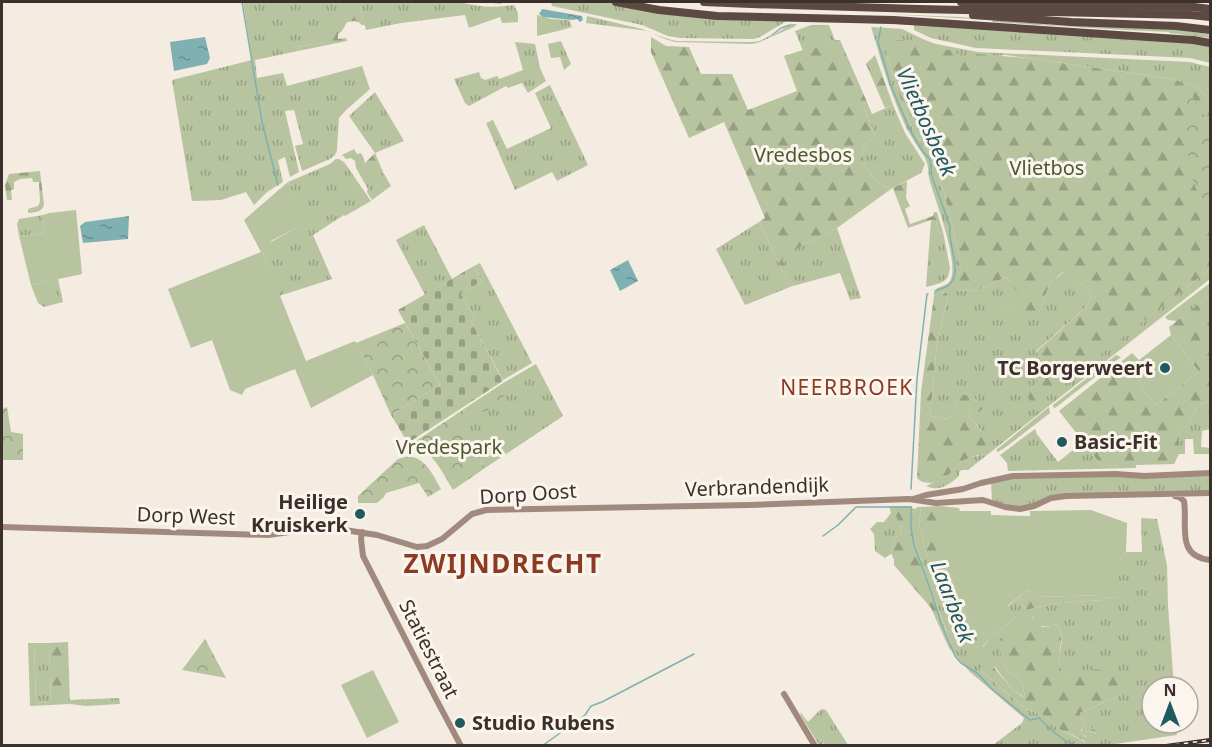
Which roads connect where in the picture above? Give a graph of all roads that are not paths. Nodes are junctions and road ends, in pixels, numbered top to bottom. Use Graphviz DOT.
graph roads {
  1 [pos="616,2"];
  2 [pos="632,2"];
  3 [pos="704,2"];
  4 [pos="961,2"];
  5 [pos="1014,2"];
  6 [pos="1002,3"];
  7 [pos="919,9"];
  8 [pos="1210,9"];
  9 [pos="1210,17"];
  10 [pos="1210,30"];
  11 [pos="1210,41"];
  12 [pos="1210,473"];
  13 [pos="1169,494"];
  14 [pos="1201,494"];
  15 [pos="1210,494"];
  16 [pos="913,499"];
  17 [pos="602,507"];
  18 [pos="4,526"];
  19 [pos="362,532"];
  20 [pos="1210,559"];
  21 [pos="784,693"];
  22 [pos="461,746"];
  23 [pos="815,746"];
  1 -- 11 [label="highway"];
  2 -- 11 [label="highway"];
  3 -- 7 [label="highway"];
  4 -- 6 [label="highway"];
  5 -- 6 [label="highway"];
  6 -- 8 [label="highway"];
  7 -- 9 [label="highway"];
  7 -- 10 [label="highway"];
  12 -- 16 [label="main road, Verbrandendijk"];
  13 -- 14 [label="main road, Verbrandendijk"];
  13 -- 16 [label="main road, Verbrandendijk"];
  13 -- 20 [label="main road"];
  14 -- 15 [label="main road, Verbrandendijk"];
  14 -- 20 [label="main road"];
  16 -- 17 [label="main road, Verbrandendijk"];
  17 -- 19 [label="main road, Dorp Oost"];
  18 -- 19 [label="main road, Dorp West"];
  19 -- 22 [label="main road, Statiestraat"];
  21 -- 23 [label="main road"];
}
